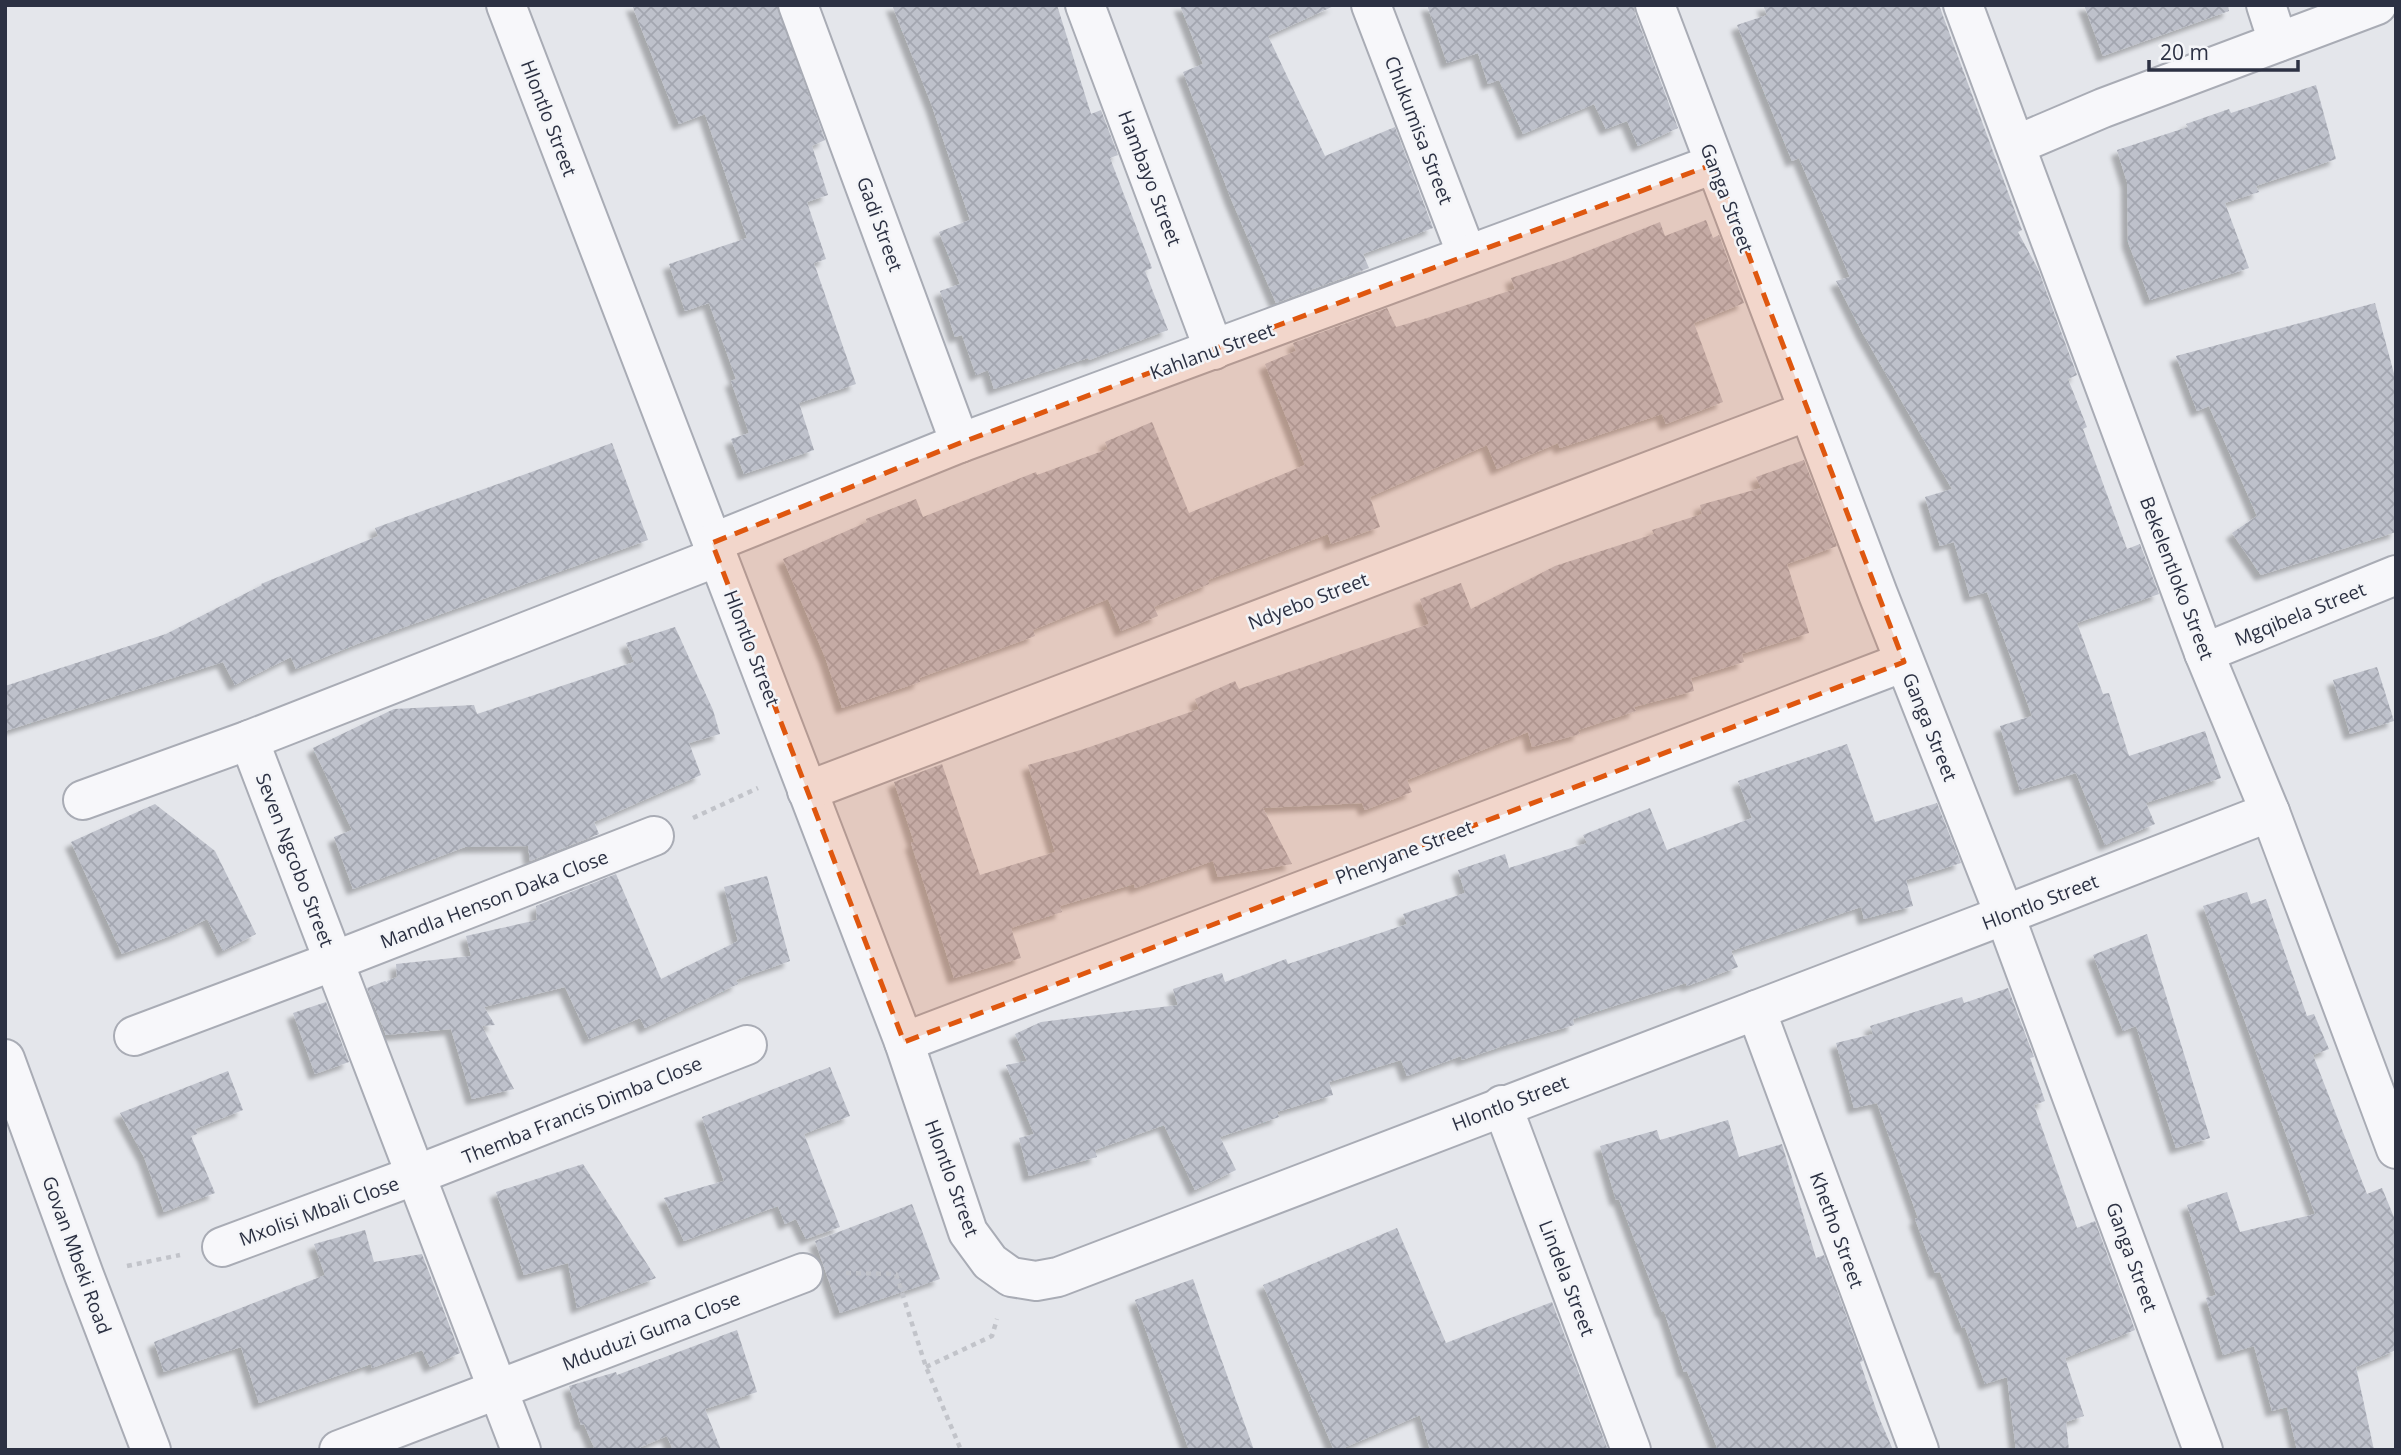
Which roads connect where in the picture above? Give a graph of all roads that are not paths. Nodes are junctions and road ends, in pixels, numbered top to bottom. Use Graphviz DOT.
graph roads {
  1 [pos="506,5"];
  2 [pos="798,5"];
  3 [pos="1085,5"];
  4 [pos="1371,5"];
  5 [pos="1656,5"];
  6 [pos="1963,5"];
  7 [pos="2266,5"];
  8 [pos="2377,5"];
  9 [pos="2278,42"];
  10 [pos="2015,145"];
  11 [pos="1714,164"];
  12 [pos="1467,255"];
  13 [pos="1214,350"];
  14 [pos="1808,411"];
  15 [pos="960,443"];
  16 [pos="715,550"];
  17 [pos="2396,575"];
  18 [pos="2204,653"];
  19 [pos="1905,662"];
  20 [pos="249,740"];
  21 [pos="803,780"];
  22 [pos="83,800"];
  23 [pos="2270,812"];
  24 [pos="654,836"];
  25 [pos="2005,916"];
  26 [pos="334,961"];
  27 [pos="1756,1010"];
  28 [pos="134,1036"];
  29 [pos="904,1042"];
  30 [pos="747,1045"];
  31 [pos="5,1059"];
  32 [pos="1502,1105"];
  33 [pos="2396,1149"];
  34 [pos="416,1175"];
  35 [pos="222,1247"];
  36 [pos="803,1273"];
  37 [pos="498,1390"];
  38 [pos="151,1450"];
  39 [pos="339,1450"];
  40 [pos="521,1450"];
  41 [pos="1631,1450"];
  42 [pos="1919,1450"];
  43 [pos="2203,1450"];
  1 -- 16 [label="street, Hlontlo Street"];
  2 -- 15 [label="street, Gadi Street"];
  3 -- 13 [label="street, Hambayo Street"];
  4 -- 12 [label="street, Chukumisa Street"];
  5 -- 11 [label="street, Ganga Street"];
  6 -- 10 [label="street, Bekelentloko Street"];
  7 -- 9 [label="street"];
  8 -- 9 [label="street"];
  9 -- 10 [label="street"];
  10 -- 18 [label="street, Bekelentloko Street"];
  11 -- 12 [label="street, Kahlanu Street"];
  11 -- 14 [label="street, Ganga Street"];
  12 -- 13 [label="street, Kahlanu Street"];
  13 -- 15 [label="street, Kahlanu Street"];
  14 -- 19 [label="street, Ganga Street"];
  14 -- 21 [label="street, Ndyebo Street"];
  15 -- 16 [label="street, Kahlanu Street"];
  16 -- 20 [label="street"];
  16 -- 21 [label="street, Hlontlo Street"];
  17 -- 18 [label="street, Mgqibela Street"];
  18 -- 23 [label="street, Bekelentloko Street"];
  19 -- 25 [label="street, Ganga Street"];
  19 -- 29 [label="street, Phenyane Street"];
  20 -- 22 [label="street"];
  20 -- 26 [label="street, Seven Ngcobo Street"];
  21 -- 29 [label="street, Hlontlo Street"];
  23 -- 25 [label="street, Hlontlo Street"];
  23 -- 33 [label="street, Bekelentloko Street"];
  24 -- 26 [label="street, Mandla Henson Daka Close"];
  25 -- 27 [label="street, Hlontlo Street"];
  25 -- 43 [label="street, Ganga Street"];
  26 -- 28 [label="street, Mandla Henson Daka Close"];
  26 -- 34 [label="street, Seven Ngcobo Street"];
  27 -- 32 [label="street, Hlontlo Street"];
  27 -- 42 [label="street, Khetho Street"];
  29 -- 32 [label="street, Hlontlo Street"];
  30 -- 34 [label="street, Themba Francis Dimba Close"];
  31 -- 38 [label="street, Govan Mbeki Road"];
  32 -- 41 [label="street, Lindela Street"];
  34 -- 35 [label="street, Mxolisi Mbali Close"];
  34 -- 37 [label="street, Seven Ngcobo Street"];
  36 -- 37 [label="street, Mduduzi Guma Close"];
  37 -- 39 [label="street, Mduduzi Guma Close"];
  37 -- 40 [label="street, Seven Ngcobo Street"];
}
